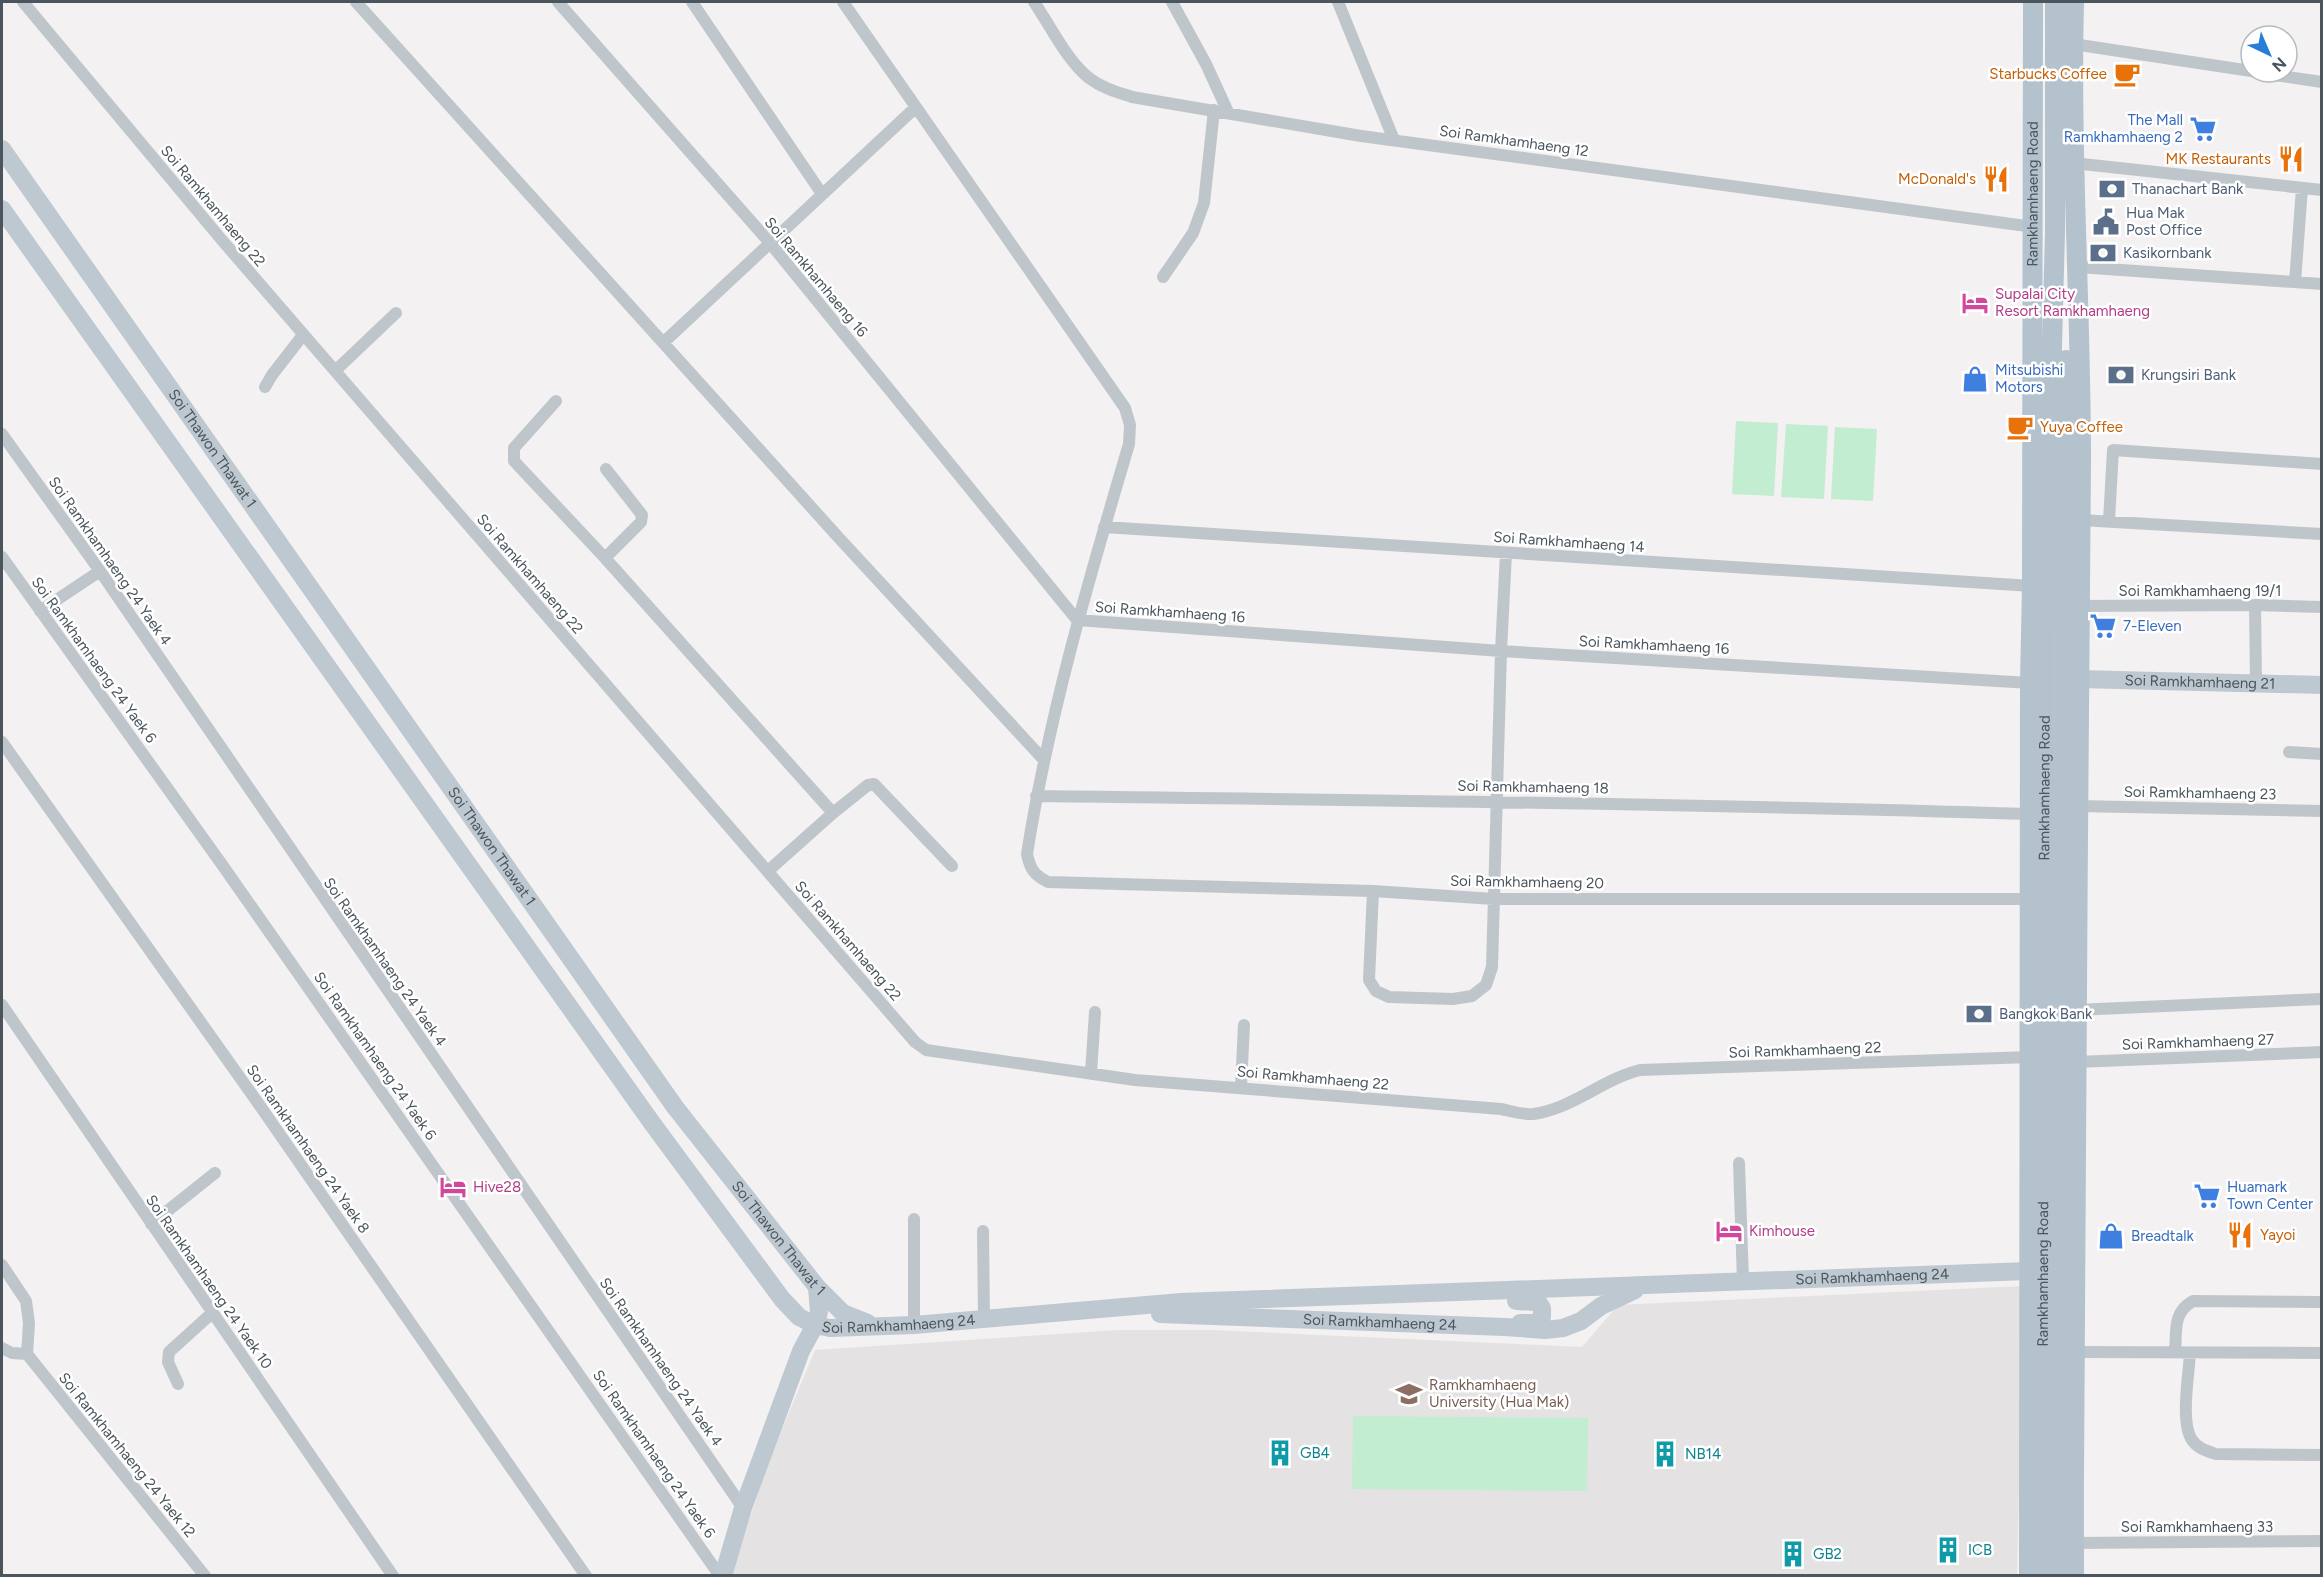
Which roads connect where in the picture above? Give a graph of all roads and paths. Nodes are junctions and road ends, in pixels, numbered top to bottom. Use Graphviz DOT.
graph roads {
  1 [pos="22,2"];
  2 [pos="356,2"];
  3 [pos="558,2"];
  4 [pos="692,2"];
  5 [pos="843,2"];
  6 [pos="1034,2"];
  7 [pos="1172,2"];
  8 [pos="1338,2"];
  9 [pos="2033,2"];
  10 [pos="2055,2"];
  11 [pos="2074,2"];
  12 [pos="2073,44"];
  13 [pos="2239,70"];
  14 [pos="2299,79"];
  15 [pos="2322,82"];
  16 [pos="915,108"];
  17 [pos="1214,110"];
  18 [pos="1228,112"];
  19 [pos="1394,140"];
  20 [pos="2,149"];
  21 [pos="2073,168"];
  22 [pos="2302,188"];
  23 [pos="2322,190"];
  24 [pos="822,194"];
  25 [pos="2,209"];
  26 [pos="2034,227"];
  27 [pos="770,243"];
  28 [pos="2078,267"];
  29 [pos="1163,277"];
  30 [pos="2295,282"];
  31 [pos="2322,284"];
  32 [pos="396,313"];
  33 [pos="303,335"];
  34 [pos="664,342"];
  35 [pos="334,371"];
  36 [pos="265,387"];
  37 [pos="556,401"];
  38 [pos="2,434"];
  39 [pos="2322,464"];
  40 [pos="606,469"];
  41 [pos="2080,520"];
  42 [pos="2109,521"];
  43 [pos="1104,527"];
  44 [pos="272,534"];
  45 [pos="2322,534"];
  46 [pos="246,553"];
  47 [pos="1506,553"];
  48 [pos="2,557"];
  49 [pos="605,558"];
  50 [pos="100,571"];
  51 [pos="2032,586"];
  52 [pos="2255,605"];
  53 [pos="2079,606"];
  54 [pos="2322,608"];
  55 [pos="40,611"];
  56 [pos="1077,620"];
  57 [pos="1501,651"];
  58 [pos="2078,679"];
  59 [pos="2256,682"];
  60 [pos="2030,683"];
  61 [pos="2322,685"];
  62 [pos="2,742"];
  63 [pos="2289,752"];
  64 [pos="2322,754"];
  65 [pos="1043,759"];
  66 [pos="1036,796"];
  67 [pos="1496,801"];
  68 [pos="2077,806"];
  69 [pos="2322,812"];
  70 [pos="833,813"];
  71 [pos="2030,814"];
  72 [pos="952,866"];
  73 [pos="768,871"];
  74 [pos="1373,891"];
  75 [pos="1494,899"];
  76 [pos="2030,899"];
  77 [pos="2077,943"];
  78 [pos="2030,944"];
  79 [pos="2322,999"];
  80 [pos="2,1005"];
  81 [pos="2076,1010"];
  82 [pos="1095,1012"];
  83 [pos="1244,1025"];
  84 [pos="2322,1052"];
  85 [pos="2031,1057"];
  86 [pos="2076,1062"];
  87 [pos="1091,1073"];
  88 [pos="1241,1087"];
  89 [pos="675,1107"];
  90 [pos="652,1124"];
  91 [pos="1739,1163"];
  92 [pos="215,1173"];
  93 [pos="914,1220"];
  94 [pos="151,1224"];
  95 [pos="983,1231"];
  96 [pos="2076,1256"];
  97 [pos="2,1265"];
  98 [pos="2028,1270"];
  99 [pos="1743,1281"];
  100 [pos="1645,1286"];
  101 [pos="817,1287"];
  102 [pos="1404,1294"];
  103 [pos="782,1299"];
  104 [pos="2322,1302"];
  105 [pos="1105,1308"];
  106 [pos="212,1313"];
  107 [pos="984,1319"];
  108 [pos="815,1325"];
  109 [pos="914,1325"];
  110 [pos="878,1326"];
  111 [pos="1505,1327"];
  112 [pos="2,1348"];
  113 [pos="801,1351"];
  114 [pos="2075,1352"];
  115 [pos="2175,1352"];
  116 [pos="2190,1353"];
  117 [pos="2322,1353"];
  118 [pos="27,1354"];
  119 [pos="178,1384"];
  120 [pos="2322,1455"];
  121 [pos="743,1508"];
  122 [pos="2322,1541"];
  123 [pos="2074,1543"];
  124 [pos="205,1575"];
  125 [pos="393,1575"];
  126 [pos="586,1575"];
  127 [pos="722,1575"];
  128 [pos="2029,1575"];
  129 [pos="2042,1575"];
  130 [pos="2060,1575"];
  131 [pos="2074,1575"];
  1 -- 33 [label="street, Soi Ramkhamhaeng 22"];
  2 -- 34 [label="street"];
  3 -- 27 [label="street, Soi Ramkhamhaeng 16"];
  4 -- 24 [label="street"];
  5 -- 16 [label="street"];
  6 -- 17 [label="street, Soi Ramkhamhaeng 12"];
  7 -- 18 [label="street"];
  8 -- 19 [label="street"];
  9 -- 26 [label="main road, Ramkhamhaeng Road"];
  10 -- 129 [label="main road, Ramkhamhaeng Road, bridge"];
  11 -- 12 [label="main road, Ramkhamhaeng Road"];
  12 -- 13 [label="street"];
  12 -- 21 [label="main road, Ramkhamhaeng Road"];
  14 -- 15 [label="street"];
  16 -- 24 [label="street"];
  16 -- 43 [label="street"];
  17 -- 18 [label="street, Soi Ramkhamhaeng 12"];
  17 -- 29 [label="street"];
  18 -- 19 [label="street, Soi Ramkhamhaeng 12"];
  19 -- 26 [label="street, Soi Ramkhamhaeng 12"];
  20 -- 44 [label="main road, Soi Thawon Thawat 1"];
  21 -- 22 [label="street"];
  21 -- 28 [label="main road, Ramkhamhaeng Road"];
  21 -- 130 [label="main road, Ramkhamhaeng Road, bridge"];
  22 -- 23 [label="street"];
  22 -- 30 [label="street"];
  24 -- 27 [label="street"];
  25 -- 46 [label="main road, Soi Thawon Thawat 1"];
  26 -- 51 [label="main road, Ramkhamhaeng Road"];
  27 -- 34 [label="street"];
  27 -- 56 [label="street, Soi Ramkhamhaeng 16"];
  28 -- 30 [label="street"];
  28 -- 41 [label="main road, Ramkhamhaeng Road"];
  30 -- 31 [label="street"];
  32 -- 35 [label="street"];
  33 -- 35 [label="street, Soi Ramkhamhaeng 22"];
  33 -- 36 [label="street"];
  34 -- 65 [label="street"];
  35 -- 73 [label="street, Soi Ramkhamhaeng 22"];
  37 -- 49 [label="street"];
  38 -- 50 [label="street, Soi Ramkhamhaeng 24 Yaek 4"];
  39 -- 42 [label="street"];
  40 -- 49 [label="street"];
  41 -- 42 [label="street"];
  41 -- 53 [label="main road, Ramkhamhaeng Road"];
  42 -- 45 [label="street"];
  43 -- 47 [label="street, Soi Ramkhamhaeng 14"];
  43 -- 56 [label="street"];
  44 -- 46 [label="main road"];
  44 -- 89 [label="main road, Soi Thawon Thawat 1"];
  46 -- 90 [label="main road, Soi Thawon Thawat 1"];
  47 -- 51 [label="street, Soi Ramkhamhaeng 14"];
  47 -- 57 [label="street"];
  48 -- 55 [label="street, Soi Ramkhamhaeng 24 Yaek 6"];
  49 -- 70 [label="street"];
  50 -- 55 [label="street"];
  50 -- 121 [label="street, Soi Ramkhamhaeng 24 Yaek 4"];
  51 -- 60 [label="main road, Ramkhamhaeng Road"];
  52 -- 53 [label="street, Soi Ramkhamhaeng 19/1"];
  52 -- 54 [label="street, Soi Ramkhamhaeng 19/1"];
  52 -- 59 [label="street"];
  53 -- 58 [label="main road, Ramkhamhaeng Road"];
  55 -- 127 [label="street, Soi Ramkhamhaeng 24 Yaek 6"];
  56 -- 57 [label="street, Soi Ramkhamhaeng 16"];
  56 -- 65 [label="street"];
  57 -- 60 [label="street, Soi Ramkhamhaeng 16"];
  57 -- 67 [label="street"];
  58 -- 59 [label="main road, Soi Ramkhamhaeng 21"];
  58 -- 68 [label="main road, Ramkhamhaeng Road"];
  59 -- 61 [label="main road, Soi Ramkhamhaeng 21"];
  60 -- 71 [label="main road, Ramkhamhaeng Road"];
  62 -- 126 [label="street, Soi Ramkhamhaeng 24 Yaek 8"];
  63 -- 64 [label="street"];
  65 -- 66 [label="street"];
  66 -- 67 [label="street, Soi Ramkhamhaeng 18"];
  66 -- 74 [label="street, Soi Ramkhamhaeng 20"];
  67 -- 71 [label="street, Soi Ramkhamhaeng 18"];
  67 -- 75 [label="street"];
  68 -- 69 [label="street, Soi Ramkhamhaeng 23"];
  68 -- 77 [label="main road, Ramkhamhaeng Road"];
  70 -- 72 [label="street"];
  70 -- 73 [label="street"];
  71 -- 76 [label="main road, Ramkhamhaeng Road"];
  73 -- 87 [label="street, Soi Ramkhamhaeng 22"];
  74 -- 75 [label="street, Soi Ramkhamhaeng 20"];
  74 -- 75 [label="street"];
  75 -- 76 [label="street, Soi Ramkhamhaeng 20"];
  76 -- 78 [label="main road, Ramkhamhaeng Road"];
  77 -- 78 [label="main road"];
  77 -- 81 [label="main road, Ramkhamhaeng Road"];
  78 -- 85 [label="main road, Ramkhamhaeng Road"];
  79 -- 81 [label="street"];
  80 -- 94 [label="street, Soi Ramkhamhaeng 24 Yaek 10"];
  81 -- 86 [label="main road, Ramkhamhaeng Road"];
  82 -- 87 [label="street"];
  83 -- 88 [label="street"];
  84 -- 86 [label="street, Soi Ramkhamhaeng 27"];
  85 -- 88 [label="street, Soi Ramkhamhaeng 22"];
  85 -- 98 [label="main road, Ramkhamhaeng Road"];
  86 -- 96 [label="main road, Ramkhamhaeng Road"];
  87 -- 88 [label="street, Soi Ramkhamhaeng 22"];
  89 -- 90 [label="main road"];
  89 -- 101 [label="main road, Soi Thawon Thawat 1"];
  90 -- 103 [label="main road, Soi Thawon Thawat 1"];
  91 -- 99 [label="street"];
  92 -- 94 [label="street"];
  93 -- 109 [label="street"];
  94 -- 106 [label="street, Soi Ramkhamhaeng 24 Yaek 10"];
  95 -- 107 [label="street"];
  96 -- 98 [label="main road"];
  96 -- 114 [label="main road, Ramkhamhaeng Road"];
  97 -- 118 [label="street"];
  98 -- 99 [label="main road, Soi Ramkhamhaeng 24"];
  98 -- 128 [label="main road, Ramkhamhaeng Road"];
  99 -- 100 [label="main road, Soi Ramkhamhaeng 24"];
  100 -- 102 [label="main road, Soi Ramkhamhaeng 24"];
  100 -- 111 [label="main road, Soi Ramkhamhaeng 24"];
  101 -- 108 [label="main road, Soi Thawon Thawat 1"];
  101 -- 110 [label="main road"];
  102 -- 105 [label="main road, Soi Ramkhamhaeng 24"];
  102 -- 111 [label="main road"];
  103 -- 108 [label="main road, Soi Thawon Thawat 1"];
  103 -- 113 [label="main road"];
  104 -- 115 [label="street"];
  105 -- 107 [label="main road, Soi Ramkhamhaeng 24"];
  105 -- 111 [label="main road, Soi Ramkhamhaeng 24"];
  106 -- 119 [label="street"];
  106 -- 125 [label="street, Soi Ramkhamhaeng 24 Yaek 10"];
  107 -- 109 [label="main road, Soi Ramkhamhaeng 24"];
  108 -- 110 [label="main road, Soi Ramkhamhaeng 24"];
  108 -- 113 [label="main road, Soi Ramkhamhaeng 24"];
  109 -- 110 [label="main road, Soi Ramkhamhaeng 24"];
  110 -- 113 [label="main road"];
  112 -- 118 [label="street"];
  113 -- 121 [label="main road, Soi Ramkhamhaeng 24"];
  114 -- 115 [label="street"];
  114 -- 123 [label="main road, Ramkhamhaeng Road"];
  115 -- 116 [label="street"];
  116 -- 117 [label="street"];
  116 -- 120 [label="street"];
  118 -- 124 [label="street, Soi Ramkhamhaeng 24 Yaek 12"];
  121 -- 127 [label="main road, Soi Ramkhamhaeng 24"];
  122 -- 123 [label="street, Soi Ramkhamhaeng 33"];
  123 -- 131 [label="main road, Ramkhamhaeng Road"];
}
